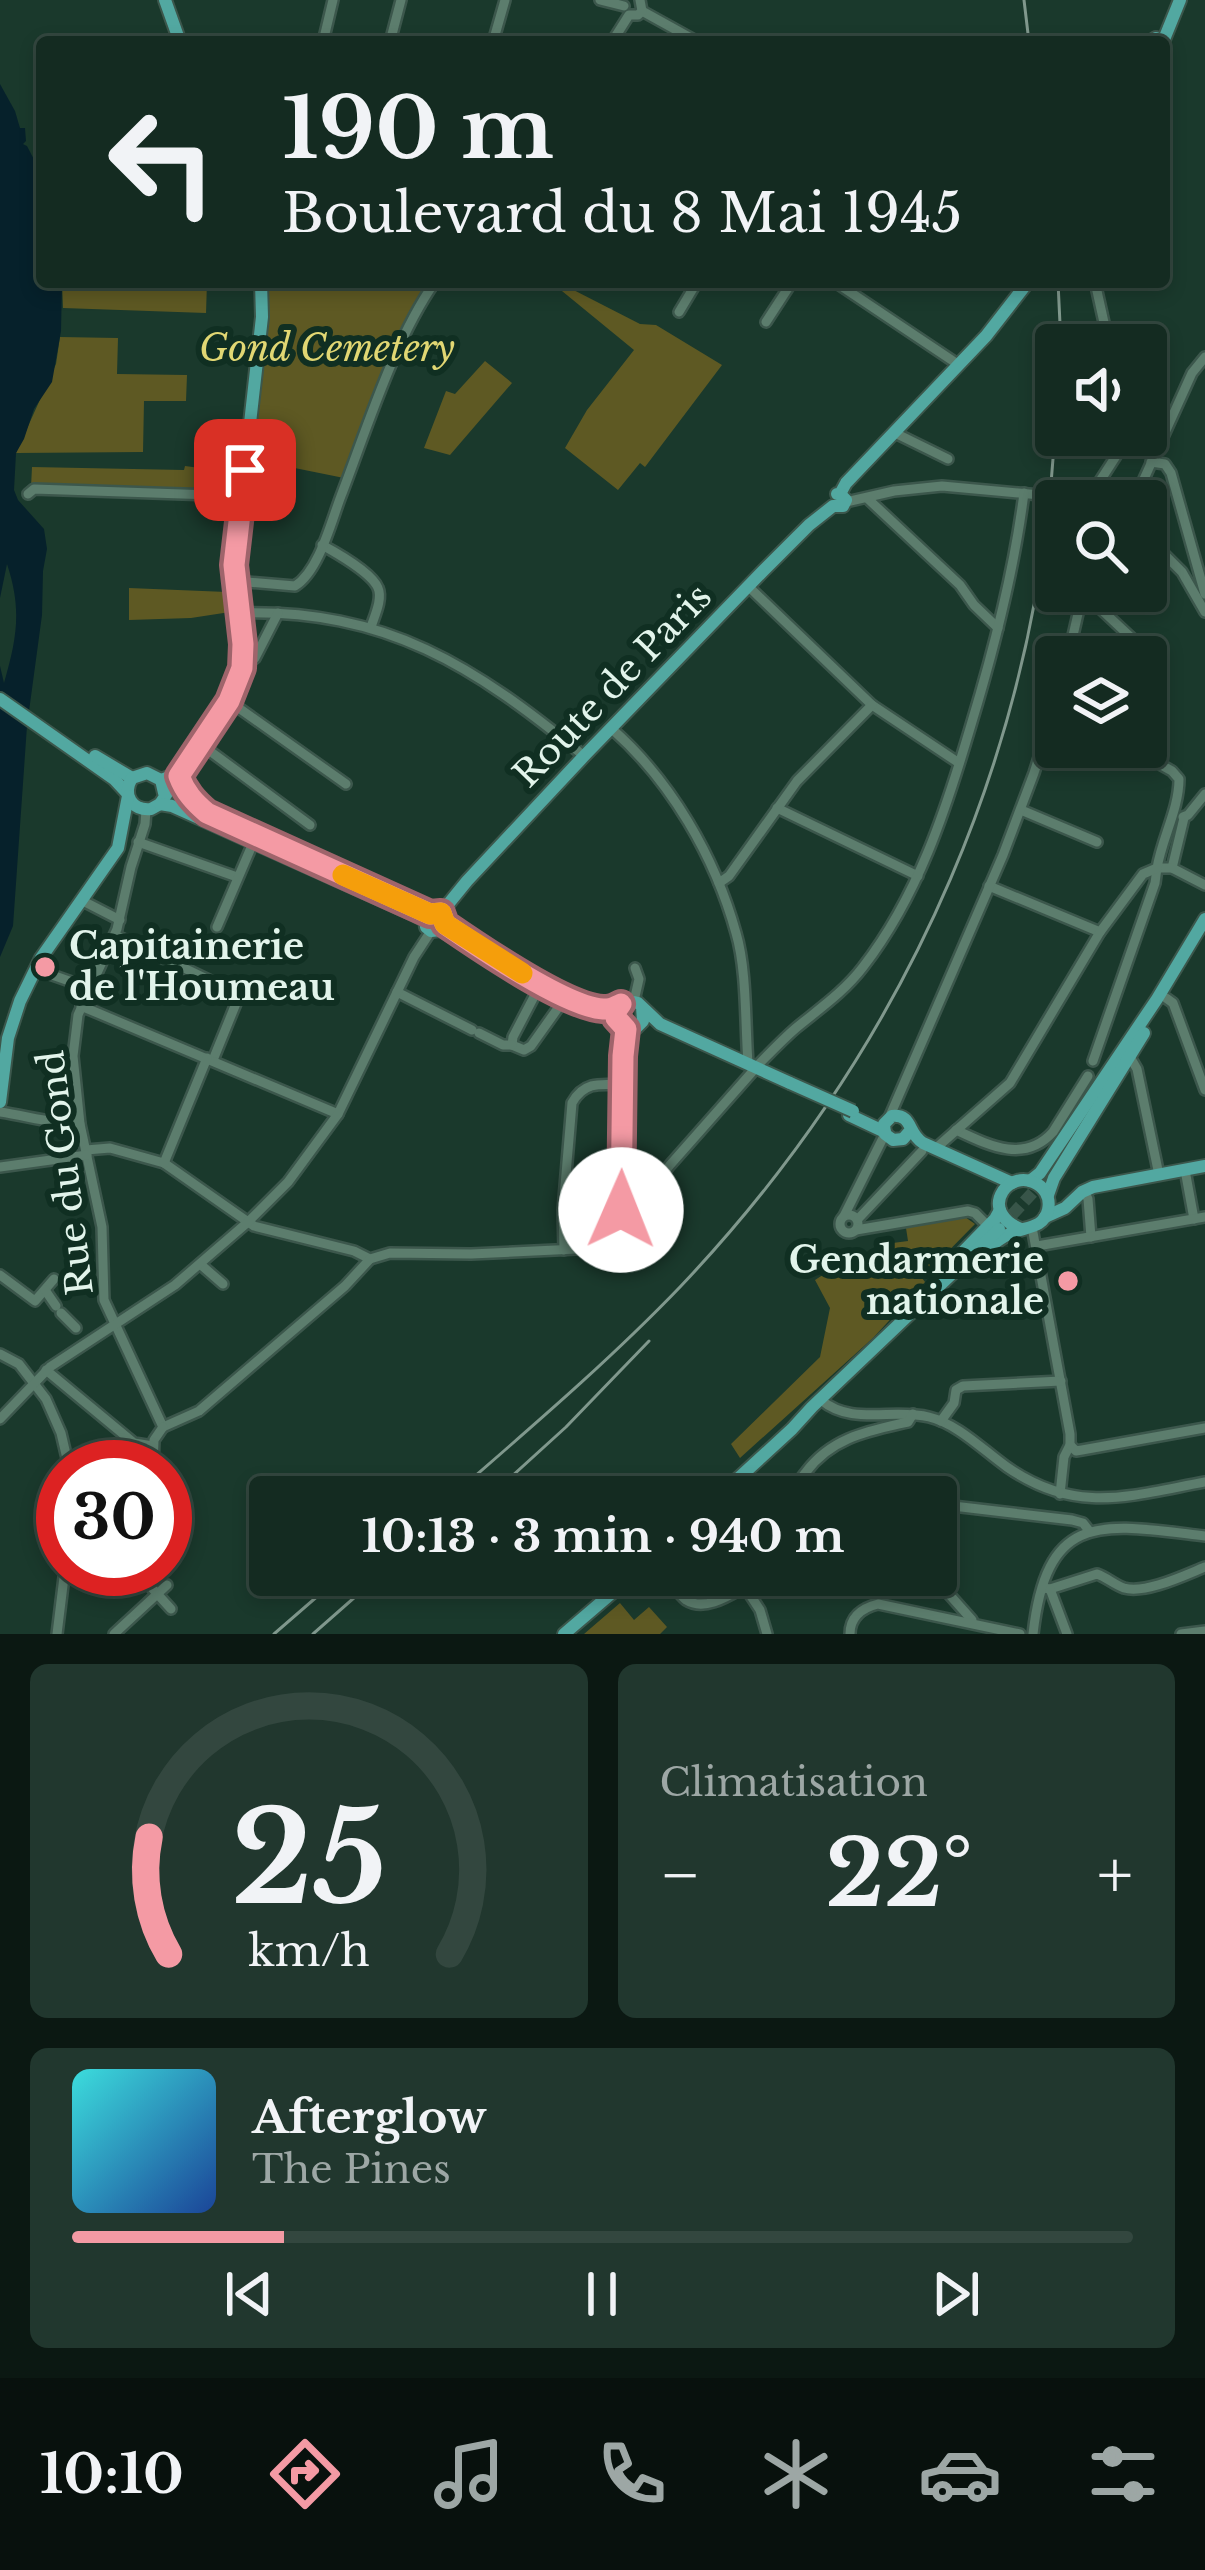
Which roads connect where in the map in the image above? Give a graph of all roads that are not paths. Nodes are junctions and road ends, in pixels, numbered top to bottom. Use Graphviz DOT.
graph roads {
  1 [pos="333,0"];
  2 [pos="401,0"];
  3 [pos="505,0"];
  4 [pos="600,0"];
  5 [pos="1177,0"];
  6 [pos="165,2"];
  7 [pos="625,4"];
  8 [pos="641,5"];
  9 [pos="178,36"];
  10 [pos="324,36"];
  11 [pos="392,36"];
  12 [pos="495,36"];
  13 [pos="614,36"];
  14 [pos="689,36"];
  15 [pos="1158,36"];
  16 [pos="261,288"];
  17 [pos="432,288"];
  18 [pos="694,288"];
  19 [pos="788,288"];
  20 [pos="844,288"];
  21 [pos="1023,288"];
  22 [pos="1096,288"];
  23 [pos="680,312"];
  24 [pos="766,322"];
  25 [pos="1104,324"];
  26 [pos="1205,357"];
  27 [pos="959,365"];
  28 [pos="895,433"];
  29 [pos="948,459"];
  30 [pos="1151,462"];
  31 [pos="1143,480"];
  32 [pos="1024,493"];
  33 [pos="28,494"];
  34 [pos="1035,494"];
  35 [pos="242,496"];
  36 [pos="867,498"];
  37 [pos="840,501"];
  38 [pos="322,545"];
  39 [pos="1167,557"];
  40 [pos="235,581"];
  41 [pos="749,587"];
  42 [pos="1205,594"];
  43 [pos="1103,612"];
  44 [pos="1205,612"];
  45 [pos="238,613"];
  46 [pos="278,613"];
  47 [pos="371,627"];
  48 [pos="998,628"];
  49 [pos="1129,636"];
  50 [pos="242,668"];
  51 [pos="0,695"];
  52 [pos="229,701"];
  53 [pos="872,705"];
  54 [pos="610,730"];
  55 [pos="200,743"];
  56 [pos="589,752"];
  57 [pos="188,760"];
  58 [pos="959,764"];
  59 [pos="1035,768"];
  60 [pos="1166,768"];
  61 [pos="179,776"];
  62 [pos="346,784"];
  63 [pos="1205,794"];
  64 [pos="144,795"];
  65 [pos="777,808"];
  66 [pos="1021,809"];
  67 [pos="207,813"];
  68 [pos="1178,816"];
  69 [pos="310,825"];
  70 [pos="138,842"];
  71 [pos="1097,842"];
  72 [pos="253,844"];
  73 [pos="1157,868"];
  74 [pos="1172,868"];
  75 [pos="918,876"];
  76 [pos="237,877"];
  77 [pos="719,883"];
  78 [pos="1205,885"];
  79 [pos="989,886"];
  80 [pos="81,899"];
  81 [pos="1205,919"];
  82 [pos="120,920"];
  83 [pos="435,922"];
  84 [pos="217,927"];
  85 [pos="1100,932"];
  86 [pos="1205,932"];
  87 [pos="115,935"];
  88 [pos="635,968"];
  89 [pos="34,969"];
  90 [pos="88,988"];
  91 [pos="538,989"];
  92 [pos="397,992"];
  93 [pos="563,1001"];
  94 [pos="1170,1002"];
  95 [pos="632,1004"];
  96 [pos="81,1006"];
  97 [pos="627,1026"];
  98 [pos="512,1045"];
  99 [pos="710,1049"];
  100 [pos="1126,1054"];
  101 [pos="210,1059"];
  102 [pos="1093,1061"];
  103 [pos="748,1065"];
  104 [pos="1088,1076"];
  105 [pos="905,1081"];
  106 [pos="622,1085"];
  107 [pos="1205,1090"];
  108 [pos="0,1102"];
  109 [pos="0,1112"];
  110 [pos="851,1113"];
  111 [pos="338,1114"];
  112 [pos="80,1124"];
  113 [pos="886,1126"];
  114 [pos="904,1130"];
  115 [pos="956,1130"];
  116 [pos="1058,1136"];
  117 [pos="929,1150"];
  118 [pos="86,1152"];
  119 [pos="873,1157"];
  120 [pos="164,1162"];
  121 [pos="1205,1166"];
  122 [pos="0,1167"];
  123 [pos="1185,1170"];
  124 [pos="1159,1174"];
  125 [pos="1047,1177"];
  126 [pos="1030,1180"];
  127 [pos="1012,1183"];
  128 [pos="1080,1195"];
  129 [pos="1048,1198"];
  130 [pos="1000,1203"];
  131 [pos="621,1210"];
  132 [pos="1045,1217"];
  133 [pos="1200,1218"];
  134 [pos="248,1222"];
  135 [pos="857,1225"];
  136 [pos="993,1227"];
  137 [pos="1026,1228"];
  138 [pos="1091,1237"];
  139 [pos="1036,1246"];
  140 [pos="564,1250"];
  141 [pos="370,1259"];
  142 [pos="200,1264"];
  143 [pos="0,1275"];
  144 [pos="54,1280"];
  145 [pos="223,1284"];
  146 [pos="45,1291"];
  147 [pos="115,1324"];
  148 [pos="76,1328"];
  149 [pos="882,1343"];
  150 [pos="0,1354"];
  151 [pos="46,1370"];
  152 [pos="1061,1381"];
  153 [pos="33,1383"];
  154 [pos="823,1402"];
  155 [pos="913,1414"];
  156 [pos="0,1419"];
  157 [pos="941,1421"];
  158 [pos="163,1427"];
  159 [pos="1205,1428"];
  160 [pos="63,1440"];
  161 [pos="129,1440"];
  162 [pos="154,1440"];
  163 [pos="1070,1445"];
  164 [pos="743,1476"];
  165 [pos="803,1476"];
  166 [pos="1205,1482"];
  167 [pos="1060,1494"];
  168 [pos="957,1506"];
  169 [pos="1090,1532"];
  170 [pos="1205,1536"];
  171 [pos="1205,1567"];
  172 [pos="1046,1589"];
  173 [pos="61,1596"];
  174 [pos="149,1596"];
  175 [pos="159,1596"];
  176 [pos="610,1596"];
  177 [pos="683,1596"];
  178 [pos="728,1596"];
  179 [pos="751,1596"];
  180 [pos="951,1596"];
  181 [pos="171,1609"];
  182 [pos="975,1623"];
  183 [pos="572,1631"];
  184 [pos="1205,1631"];
  185 [pos="57,1634"];
  186 [pos="114,1634"];
  187 [pos="767,1634"];
  188 [pos="850,1634"];
  189 [pos="1020,1634"];
  190 [pos="1033,1634"];
  191 [pos="1067,1634"];
  192 [pos="1181,1634"];
  1 -- 10 [label="street"];
  2 -- 11 [label="street"];
  3 -- 12 [label="street"];
  4 -- 7 [label="street"];
  5 -- 15 [label="main road"];
  6 -- 9 [label="main road"];
  7 -- 8 [label="street"];
  7 -- 13 [label="street"];
  8 -- 14 [label="street"];
  16 -- 35 [label="main road"];
  17 -- 38 [label="street"];
  18 -- 23 [label="street"];
  19 -- 24 [label="street"];
  20 -- 27 [label="street"];
  21 -- 27 [label="main road, Route de Paris"];
  22 -- 25 [label="street"];
  26 -- 30 [label="street"];
  27 -- 28 [label="main road, Route de Paris"];
  28 -- 29 [label="street"];
  28 -- 37 [label="main road, Route de Paris"];
  30 -- 31 [label="street"];
  30 -- 42 [label="street"];
  32 -- 34 [label="street, bridge"];
  32 -- 36 [label="street"];
  32 -- 48 [label="street"];
  33 -- 35 [label="street"];
  35 -- 40 [label="main road"];
  36 -- 37 [label="street"];
  36 -- 48 [label="street"];
  37 -- 41 [label="main road, Route de Paris"];
  38 -- 40 [label="street"];
  38 -- 47 [label="street"];
  39 -- 44 [label="street"];
  40 -- 45 [label="main road"];
  41 -- 53 [label="street"];
  41 -- 54 [label="main road, Route de Paris"];
  43 -- 49 [label="street"];
  45 -- 46 [label="street"];
  45 -- 50 [label="main road"];
  46 -- 47 [label="street"];
  46 -- 50 [label="street"];
  47 -- 56 [label="street"];
  48 -- 58 [label="street"];
  50 -- 52 [label="main road"];
  51 -- 64 [label="main road"];
  52 -- 55 [label="main road"];
  52 -- 62 [label="street"];
  53 -- 58 [label="street"];
  53 -- 65 [label="street"];
  54 -- 56 [label="main road, Route de Paris"];
  54 -- 77 [label="street"];
  55 -- 57 [label="main road"];
  55 -- 69 [label="street"];
  56 -- 83 [label="main road, Route de Paris"];
  57 -- 61 [label="main road"];
  57 -- 64 [label="main road"];
  58 -- 75 [label="street"];
  59 -- 66 [label="street"];
  60 -- 68 [label="street"];
  61 -- 64 [label="main road"];
  61 -- 67 [label="main road"];
  63 -- 68 [label="street"];
  64 -- 67 [label="main road"];
  64 -- 70 [label="street, Rue du Gond"];
  64 -- 72 [label="main road"];
  64 -- 80 [label="main road"];
  65 -- 75 [label="street"];
  65 -- 77 [label="street"];
  66 -- 71 [label="street"];
  66 -- 79 [label="street"];
  67 -- 83 [label="main road"];
  68 -- 73 [label="street"];
  68 -- 74 [label="street"];
  70 -- 76 [label="street"];
  70 -- 82 [label="street, Rue du Gond"];
  72 -- 76 [label="street"];
  72 -- 83 [label="main road"];
  73 -- 74 [label="street"];
  73 -- 85 [label="street"];
  73 -- 102 [label="street"];
  74 -- 78 [label="street"];
  75 -- 103 [label="street"];
  76 -- 84 [label="street"];
  77 -- 103 [label="street"];
  79 -- 85 [label="street"];
  79 -- 105 [label="street"];
  80 -- 82 [label="street"];
  80 -- 89 [label="main road"];
  81 -- 100 [label="main road"];
  82 -- 87 [label="street, Rue du Gond"];
  83 -- 91 [label="main road"];
  83 -- 92 [label="street"];
  83 -- 95 [label="main road"];
  85 -- 115 [label="street"];
  86 -- 94 [label="main road"];
  87 -- 90 [label="street, Rue du Gond"];
  87 -- 101 [label="street"];
  88 -- 95 [label="street"];
  89 -- 90 [label="street"];
  89 -- 108 [label="main road"];
  90 -- 96 [label="street, Rue du Gond"];
  91 -- 93 [label="main road"];
  91 -- 98 [label="street"];
  92 -- 98 [label="street"];
  92 -- 111 [label="street"];
  93 -- 97 [label="main road"];
  93 -- 98 [label="street"];
  94 -- 100 [label="main road"];
  94 -- 107 [label="street"];
  95 -- 97 [label="main road"];
  95 -- 97 [label="main road"];
  95 -- 99 [label="main road"];
  96 -- 101 [label="street"];
  96 -- 112 [label="street, Rue du Gond"];
  97 -- 99 [label="main road"];
  97 -- 106 [label="street"];
  99 -- 103 [label="main road"];
  100 -- 116 [label="main road"];
  100 -- 124 [label="street"];
  100 -- 125 [label="main road"];
  100 -- 129 [label="main road"];
  101 -- 111 [label="street"];
  101 -- 120 [label="street"];
  103 -- 110 [label="main road, bridge"];
  103 -- 131 [label="street"];
  104 -- 116 [label="street"];
  105 -- 113 [label="street"];
  105 -- 114 [label="street"];
  106 -- 131 [label="street"];
  106 -- 140 [label="street"];
  109 -- 112 [label="street"];
  110 -- 113 [label="main road"];
  110 -- 119 [label="street"];
  111 -- 134 [label="street"];
  112 -- 118 [label="street, Rue du Gond"];
  113 -- 114 [label="main road"];
  113 -- 114 [label="main road"];
  113 -- 119 [label="street"];
  114 -- 117 [label="main road"];
  115 -- 116 [label="street"];
  115 -- 117 [label="street"];
  116 -- 126 [label="main road"];
  117 -- 127 [label="main road"];
  117 -- 130 [label="main road"];
  117 -- 135 [label="street"];
  118 -- 120 [label="street"];
  118 -- 122 [label="street"];
  118 -- 147 [label="street, Rue du Gond"];
  119 -- 135 [label="street"];
  120 -- 134 [label="street"];
  121 -- 123 [label="main road"];
  123 -- 124 [label="main road"];
  123 -- 133 [label="street"];
  124 -- 128 [label="main road"];
  126 -- 127 [label="main road"];
  126 -- 129 [label="main road"];
  127 -- 130 [label="main road"];
  128 -- 129 [label="main road"];
  128 -- 132 [label="main road"];
  128 -- 138 [label="street"];
  129 -- 132 [label="main road"];
  130 -- 136 [label="main road"];
  130 -- 137 [label="main road"];
  131 -- 140 [label="street"];
  132 -- 137 [label="main road"];
  133 -- 138 [label="street"];
  134 -- 141 [label="street"];
  134 -- 142 [label="street"];
  135 -- 136 [label="street"];
  136 -- 149 [label="main road"];
  137 -- 139 [label="street"];
  137 -- 149 [label="main road"];
  138 -- 139 [label="street"];
  139 -- 152 [label="street"];
  140 -- 141 [label="street"];
  141 -- 158 [label="street"];
  142 -- 145 [label="street"];
  142 -- 147 [label="street"];
  143 -- 146 [label="street"];
  144 -- 146 [label="street"];
  146 -- 148 [label="street"];
  147 -- 151 [label="street"];
  147 -- 158 [label="street, Rue du Gond"];
  149 -- 154 [label="main road"];
  150 -- 153 [label="street"];
  151 -- 153 [label="street"];
  151 -- 161 [label="street"];
  152 -- 157 [label="street"];
  152 -- 163 [label="street"];
  153 -- 156 [label="street"];
  153 -- 160 [label="street"];
  154 -- 155 [label="street"];
  154 -- 164 [label="main road"];
  155 -- 157 [label="street"];
  155 -- 165 [label="street"];
  157 -- 167 [label="street"];
  158 -- 162 [label="street"];
  159 -- 163 [label="street"];
  163 -- 167 [label="street"];
  166 -- 167 [label="street"];
  168 -- 169 [label="street"];
  169 -- 170 [label="street"];
  169 -- 172 [label="street"];
  171 -- 172 [label="street"];
  172 -- 190 [label="street"];
  172 -- 191 [label="street"];
  173 -- 185 [label="street"];
  174 -- 186 [label="street"];
  175 -- 181 [label="street"];
  176 -- 183 [label="main road"];
  177 -- 178 [label="street"];
  179 -- 187 [label="street"];
  180 -- 182 [label="street"];
  182 -- 188 [label="street"];
  182 -- 189 [label="street"];
  184 -- 192 [label="street"];
}
